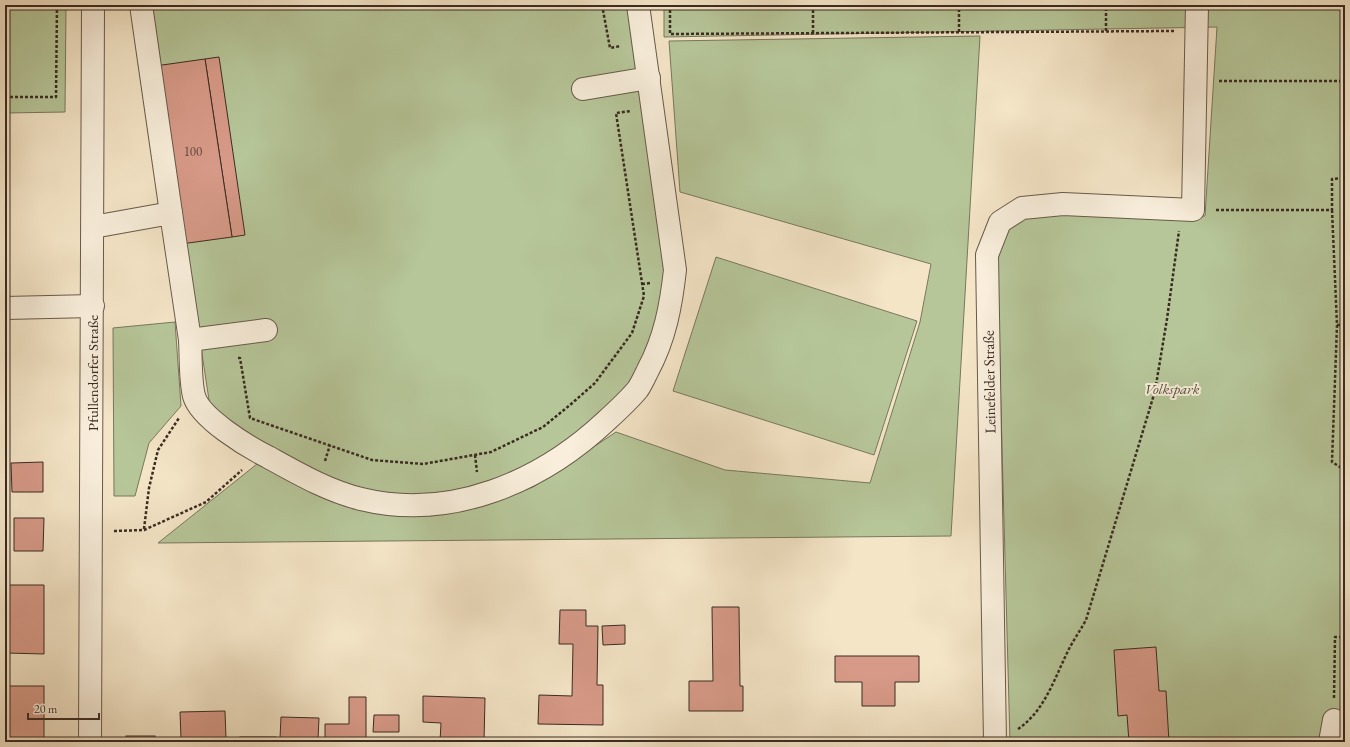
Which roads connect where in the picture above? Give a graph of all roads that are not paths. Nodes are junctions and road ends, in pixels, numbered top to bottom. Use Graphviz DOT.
graph roads {
  1 [pos="93,5"];
  2 [pos="141,5"];
  3 [pos="638,5"];
  4 [pos="1197,5"];
  5 [pos="649,78"];
  6 [pos="583,89"];
  7 [pos="172,213"];
  8 [pos="93,227"];
  9 [pos="92,306"];
  10 [pos="5,308"];
  11 [pos="266,330"];
  12 [pos="190,340"];
  13 [pos="1334,720"];
  14 [pos="90,742"];
  15 [pos="995,742"];
  16 [pos="1330,742"];
  1 -- 8 [label="street, Pfullendorfer Straße"];
  2 -- 7 [label="street"];
  3 -- 5 [label="street"];
  4 -- 15 [label="street, Leinefelder Straße"];
  5 -- 6 [label="street"];
  5 -- 12 [label="street"];
  7 -- 8 [label="street"];
  7 -- 12 [label="street"];
  8 -- 9 [label="street, Pfullendorfer Straße"];
  9 -- 10 [label="street"];
  9 -- 14 [label="street, Pfullendorfer Straße"];
  11 -- 12 [label="street"];
  13 -- 16 [label="street"];
}
